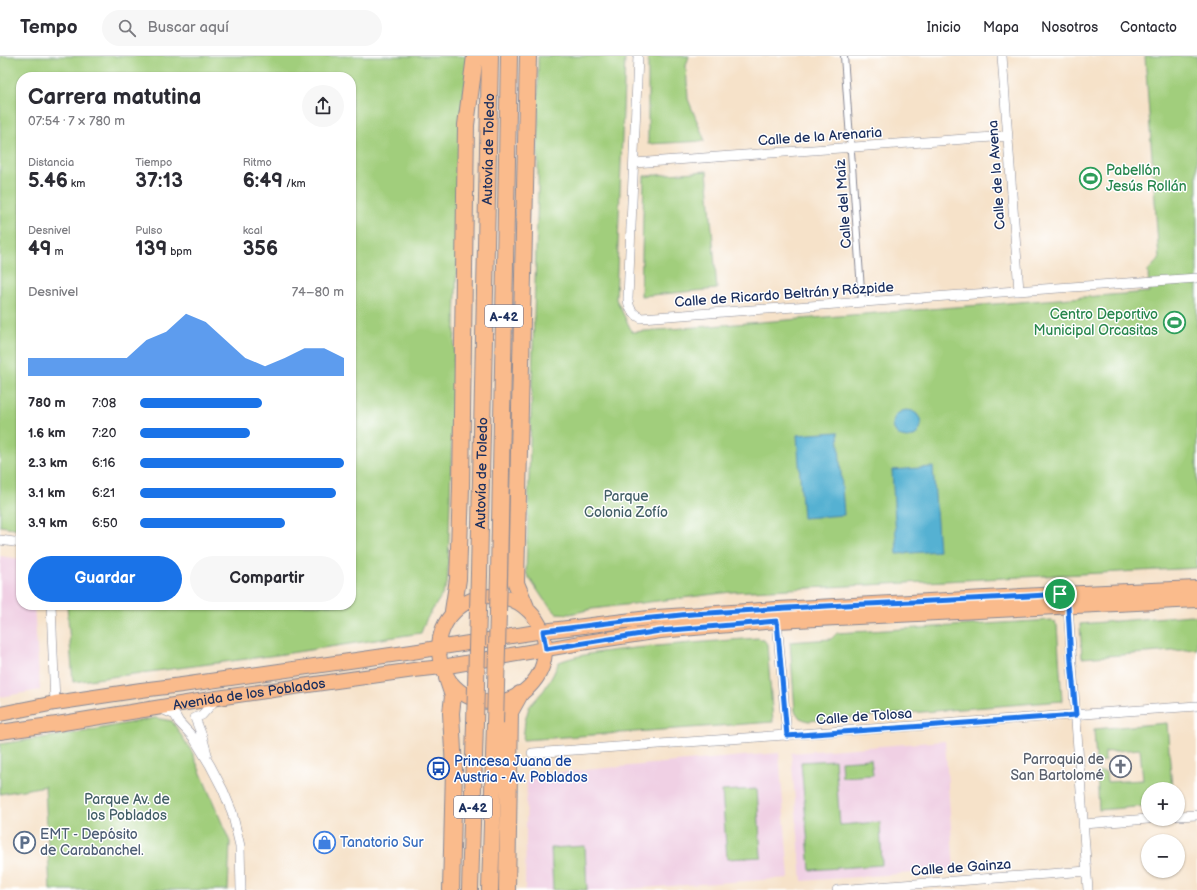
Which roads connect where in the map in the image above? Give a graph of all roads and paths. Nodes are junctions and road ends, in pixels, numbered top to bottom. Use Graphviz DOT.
graph roads {
  1 [pos="475,56"];
  2 [pos="490,56"];
  3 [pos="509,56"];
  4 [pos="528,56"];
  5 [pos="638,56"];
  6 [pos="844,56"];
  7 [pos="1002,56"];
  8 [pos="1007,136"];
  9 [pos="850,148"];
  10 [pos="634,163"];
  11 [pos="1197,278"];
  12 [pos="1019,291"];
  13 [pos="862,303"];
  14 [pos="0,540"];
  15 [pos="16,542"];
  16 [pos="1197,588"];
  17 [pos="1060,594"];
  18 [pos="1197,600"];
  19 [pos="526,607"];
  20 [pos="1068,607"];
  21 [pos="51,610"];
  22 [pos="453,611"];
  23 [pos="777,621"];
  24 [pos="543,631"];
  25 [pos="439,647"];
  26 [pos="546,649"];
  27 [pos="444,672"];
  28 [pos="182,685"];
  29 [pos="520,694"];
  30 [pos="217,698"];
  31 [pos="55,703"];
  32 [pos="1197,706"];
  33 [pos="158,707"];
  34 [pos="0,714"];
  35 [pos="1076,715"];
  36 [pos="57,724"];
  37 [pos="0,732"];
  38 [pos="787,736"];
  39 [pos="532,753"];
  40 [pos="210,765"];
  41 [pos="1197,815"];
  42 [pos="1185,816"];
  43 [pos="1141,820"];
  44 [pos="1084,824"];
  45 [pos="1087,871"];
  46 [pos="872,889"];
  47 [pos="241,890"];
  48 [pos="451,890"];
  49 [pos="470,890"];
  50 [pos="490,890"];
  51 [pos="507,890"];
  52 [pos="837,890"];
  53 [pos="1088,890"];
  1 -- 22 [label="highway"];
  2 -- 49 [label="highway, Autovía de Toledo / A-42, bridge"];
  3 -- 50 [label="highway, Autovía de Toledo / A-42, bridge"];
  4 -- 19 [label="highway"];
  5 -- 10 [label="street, Calle de Ricardo Beltrán y Rózpide"];
  6 -- 9 [label="street, Calle del Maíz"];
  7 -- 8 [label="street, Calle de la Avena"];
  8 -- 9 [label="street, Calle de la Arenaria"];
  8 -- 12 [label="street, Calle de la Avena"];
  9 -- 10 [label="street, Calle de la Arenaria"];
  9 -- 13 [label="street, Calle del Maíz"];
  10 -- 13 [label="street, Calle de Ricardo Beltrán y Rózpide"];
  11 -- 12 [label="street, Calle de Ricardo Beltrán y Rózpide"];
  12 -- 13 [label="street, Calle de Ricardo Beltrán y Rózpide"];
  14 -- 15 [label="street"];
  16 -- 17 [label="main road, Avenida de los Poblados"];
  17 -- 20 [label="street"];
  17 -- 24 [label="main road, Avenida de los Poblados"];
  18 -- 20 [label="main road, Avenida de los Poblados"];
  19 -- 22 [label="main road"];
  19 -- 24 [label="main road"];
  20 -- 23 [label="main road, Avenida de los Poblados"];
  20 -- 35 [label="street"];
  21 -- 31 [label="street"];
  22 -- 25 [label="main road"];
  23 -- 26 [label="main road, Avenida de los Poblados"];
  23 -- 38 [label="street"];
  24 -- 25 [label="main road, Avenida de los Poblados"];
  24 -- 26 [label="main road"];
  25 -- 27 [label="main road"];
  25 -- 28 [label="main road, Avenida de los Poblados"];
  26 -- 27 [label="main road, Avenida de los Poblados"];
  26 -- 29 [label="main road"];
  27 -- 29 [label="main road"];
  27 -- 30 [label="main road, Avenida de los Poblados"];
  27 -- 48 [label="highway"];
  28 -- 31 [label="main road, Avenida de los Poblados"];
  28 -- 36 [label="main road, Avenida de los Poblados"];
  29 -- 51 [label="highway"];
  30 -- 33 [label="main road, Avenida de los Poblados"];
  30 -- 40 [label="street"];
  31 -- 34 [label="main road, Avenida de los Poblados"];
  32 -- 35 [label="street, Calle de Tolosa"];
  33 -- 36 [label="main road, Avenida de los Poblados"];
  33 -- 40 [label="street"];
  35 -- 38 [label="street, Calle de Tolosa"];
  35 -- 44 [label="street"];
  36 -- 37 [label="main road, Avenida de los Poblados"];
  38 -- 39 [label="street, Calle de Tolosa"];
  40 -- 47 [label="street"];
  41 -- 42 [label="street"];
  43 -- 44 [label="street"];
  44 -- 45 [label="street"];
  45 -- 46 [label="street, Calle de Gainza"];
  45 -- 53 [label="street"];
  46 -- 52 [label="street, Calle de Gainza"];
}
